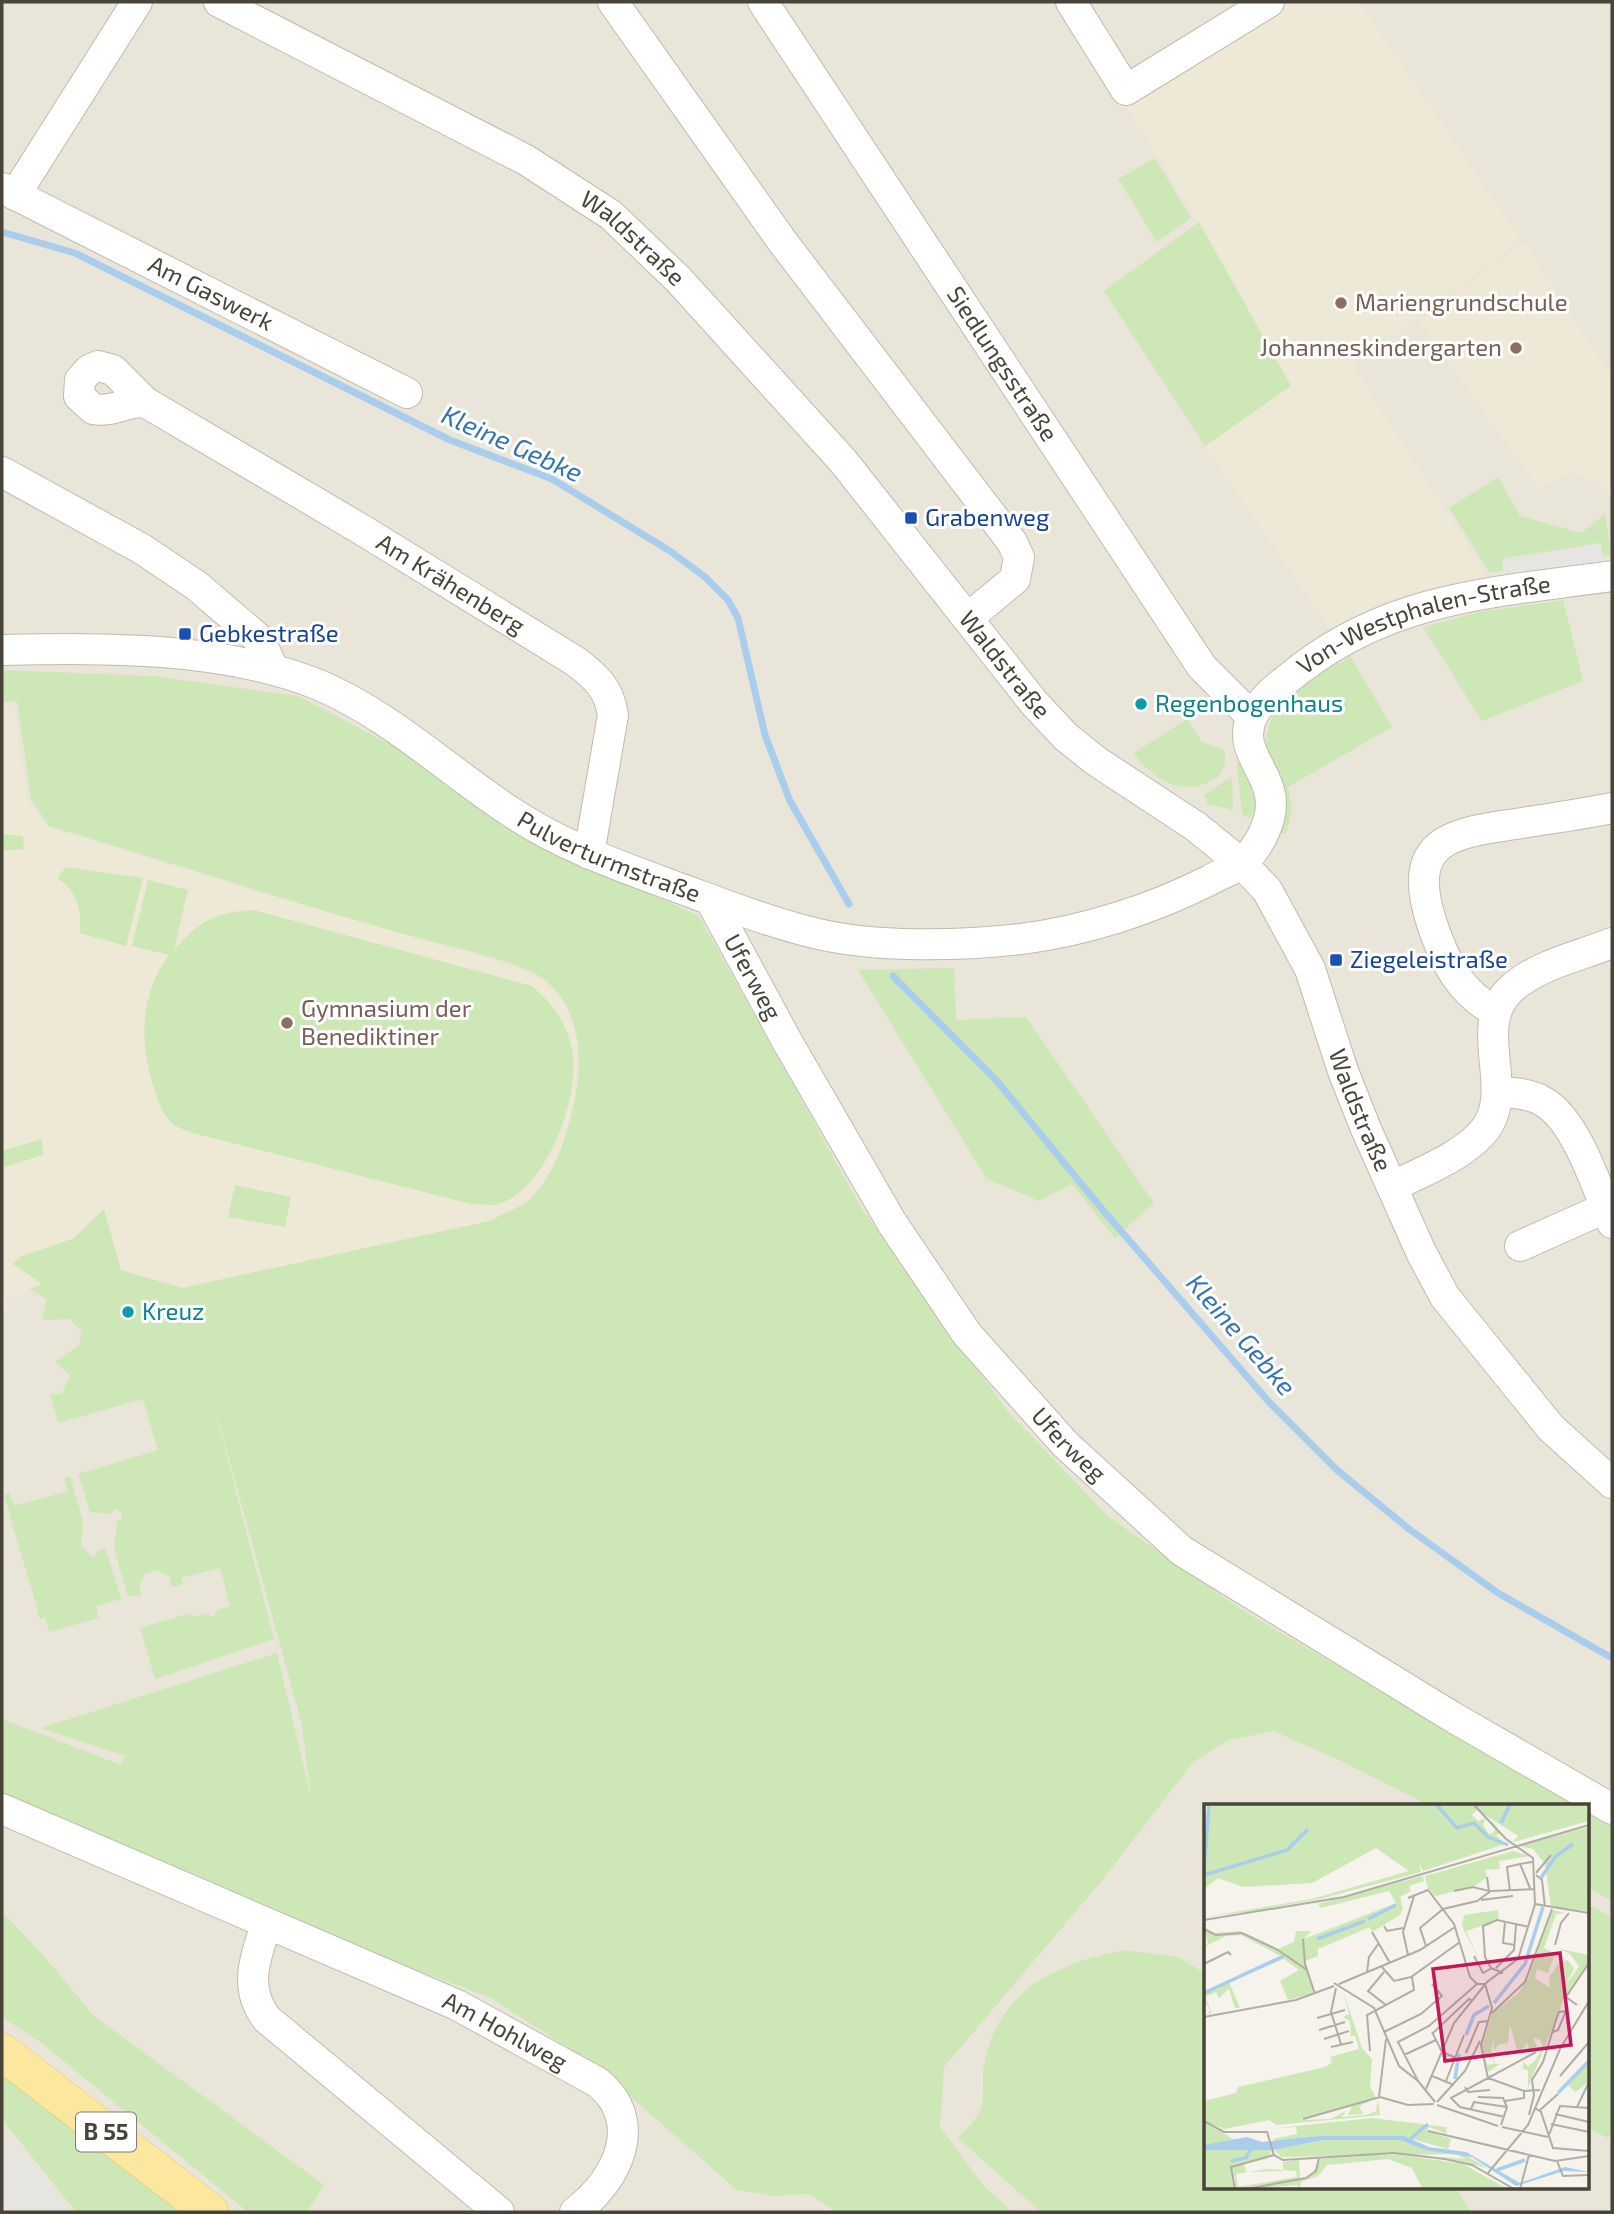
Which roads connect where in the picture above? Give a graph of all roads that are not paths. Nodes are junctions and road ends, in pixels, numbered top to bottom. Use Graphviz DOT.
graph roads {
  1 [pos="137,2"];
  2 [pos="219,2"];
  3 [pos="613,2"];
  4 [pos="763,2"];
  5 [pos="1071,2"];
  6 [pos="1269,2"];
  7 [pos="8,192"];
  8 [pos="407,393"];
  9 [pos="145,402"];
  10 [pos="2,472"];
  11 [pos="1612,576"];
  12 [pos="968,618"];
  13 [pos="2,650"];
  14 [pos="274,669"];
  15 [pos="1252,717"];
  16 [pos="1612,808"];
  17 [pos="589,854"];
  18 [pos="1242,864"];
  19 [pos="709,899"];
  20 [pos="1612,943"];
  21 [pos="1496,1012"];
  22 [pos="1497,1092"];
  23 [pos="1392,1187"];
  24 [pos="1609,1215"];
  25 [pos="1520,1246"];
  26 [pos="1612,1483"];
  27 [pos="2,1809"];
  28 [pos="1612,1809"];
  29 [pos="266,1925"];
  30 [pos="2,2052"];
  31 [pos="210,2212"];
  32 [pos="499,2212"];
  33 [pos="575,2212"];
  1 -- 7 [label="street, Am Gaswerk"];
  2 -- 12 [label="street, Waldstraße"];
  3 -- 12 [label="street"];
  4 -- 15 [label="street, Siedlungsstraße"];
  5 -- 6 [label="street"];
  7 -- 8 [label="street, Am Gaswerk"];
  9 -- 17 [label="street, Am Krähenberg"];
  10 -- 14 [label="street"];
  11 -- 15 [label="street, Von-Westphalen-Straße"];
  12 -- 18 [label="street, Waldstraße"];
  13 -- 14 [label="street, Pulverturmstraße"];
  14 -- 17 [label="street, Pulverturmstraße"];
  15 -- 18 [label="street"];
  16 -- 21 [label="street"];
  17 -- 19 [label="street, Pulverturmstraße"];
  18 -- 19 [label="street, Pulverturmstraße"];
  18 -- 23 [label="street, Waldstraße"];
  19 -- 28 [label="street, Uferweg"];
  20 -- 21 [label="street"];
  21 -- 22 [label="street"];
  22 -- 23 [label="street"];
  22 -- 24 [label="street"];
  23 -- 26 [label="street, Waldstraße"];
  24 -- 25 [label="street"];
  27 -- 29 [label="street, Am Hohlweg"];
  29 -- 32 [label="street"];
  29 -- 33 [label="street, Am Hohlweg"];
  30 -- 31 [label="main road, B 55"];
}
